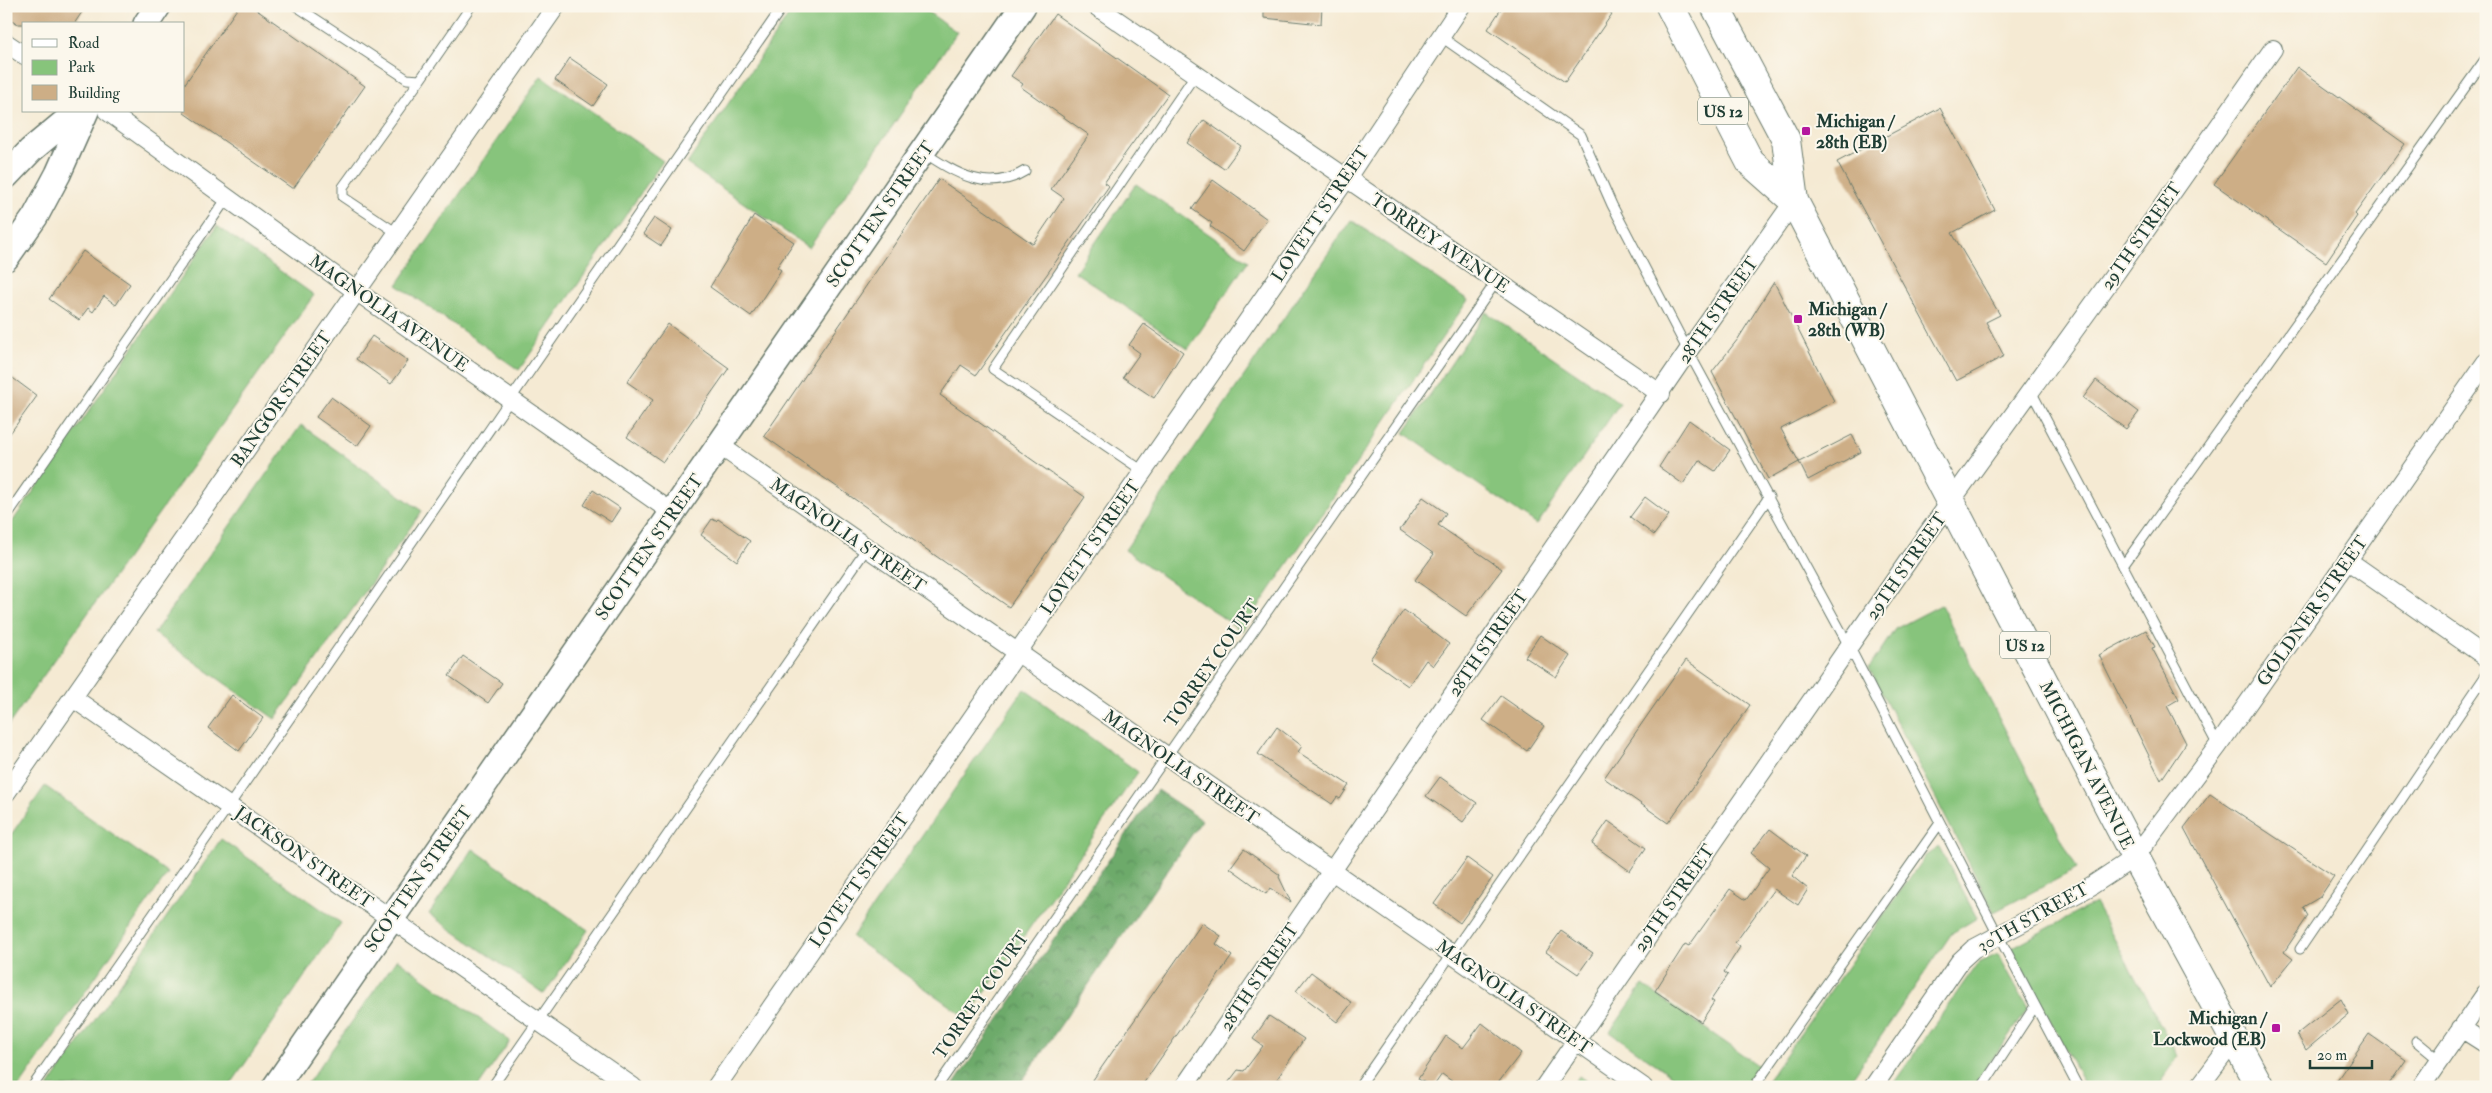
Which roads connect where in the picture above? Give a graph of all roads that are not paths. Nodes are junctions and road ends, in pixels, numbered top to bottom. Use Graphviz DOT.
graph roads {
  1 [pos="158,6"];
  2 [pos="296,6"];
  3 [pos="471,6"];
  4 [pos="556,6"];
  5 [pos="783,6"];
  6 [pos="1023,6"];
  7 [pos="1096,6"];
  8 [pos="1461,6"];
  9 [pos="1670,6"];
  10 [pos="1715,6"];
  11 [pos="147,22"];
  12 [pos="1440,36"];
  13 [pos="6,43"];
  14 [pos="2273,49"];
  15 [pos="22,54"];
  16 [pos="2486,58"];
  17 [pos="1195,75"];
  18 [pos="420,80"];
  19 [pos="77,112"];
  20 [pos="86,112"];
  21 [pos="109,112"];
  22 [pos="923,152"];
  23 [pos="1025,171"];
  24 [pos="6,176"];
  25 [pos="1346,179"];
  26 [pos="227,198"];
  27 [pos="1794,201"];
  28 [pos="397,233"];
  29 [pos="6,258"];
  30 [pos="1496,282"];
  31 [pos="356,291"];
  32 [pos="1688,352"];
  33 [pos="2486,362"];
  34 [pos="2031,391"];
  35 [pos="1661,394"];
  36 [pos="510,398"];
  37 [pos="720,445"];
  38 [pos="1143,471"];
  39 [pos="1769,497"];
  40 [pos="1952,502"];
  41 [pos="673,513"];
  42 [pos="6,517"];
  43 [pos="868,548"];
  44 [pos="2347,560"];
  45 [pos="2123,566"];
  46 [pos="1849,646"];
  47 [pos="1017,653"];
  48 [pos="2486,657"];
  49 [pos="2486,675"];
  50 [pos="73,698"];
  51 [pos="2218,746"];
  52 [pos="1167,757"];
  53 [pos="6,793"];
  54 [pos="231,806"];
  55 [pos="1940,824"];
  56 [pos="2135,857"];
  57 [pos="1331,871"];
  58 [pos="391,918"];
  59 [pos="1998,935"];
  60 [pos="2300,949"];
  61 [pos="1451,954"];
  62 [pos="2486,993"];
  63 [pos="2035,1006"];
  64 [pos="538,1020"];
  65 [pos="2462,1028"];
  66 [pos="2235,1039"];
  67 [pos="1576,1040"];
  68 [pos="2416,1041"];
  69 [pos="2486,1044"];
  70 [pos="2439,1060"];
  71 [pos="32,1087"];
  72 [pos="275,1087"];
  73 [pos="492,1087"];
  74 [pos="633,1087"];
  75 [pos="716,1087"];
  76 [pos="937,1087"];
  77 [pos="1184,1087"];
  78 [pos="1359,1087"];
  79 [pos="1544,1087"];
  80 [pos="1643,1087"];
  81 [pos="1754,1087"];
  82 [pos="1873,1087"];
  83 [pos="1982,1087"];
  84 [pos="2078,1087"];
  85 [pos="2199,1087"];
  86 [pos="2260,1087"];
  87 [pos="2421,1087"];
  1 -- 11 [label="street"];
  2 -- 18 [label="lane"];
  3 -- 18 [label="lane"];
  4 -- 28 [label="street, BANGOR STREET"];
  5 -- 36 [label="lane"];
  6 -- 22 [label="street, SCOTTEN STREET"];
  7 -- 17 [label="street, TORREY AVENUE"];
  8 -- 12 [label="street, LOVETT STREET"];
  9 -- 27 [label="main road, MICHIGAN AVENUE / US 12"];
  10 -- 27 [label="main road, MICHIGAN AVENUE / US 12"];
  12 -- 25 [label="street, LOVETT STREET"];
  12 -- 32 [label="lane"];
  13 -- 15 [label="street"];
  14 -- 34 [label="street, 29TH STREET"];
  16 -- 45 [label="lane"];
  17 -- 25 [label="street, TORREY AVENUE"];
  17 -- 38 [label="lane"];
  18 -- 28 [label="lane"];
  19 -- 24 [label="street"];
  20 -- 29 [label="street"];
  21 -- 26 [label="street, MAGNOLIA AVENUE"];
  22 -- 23 [label="lane"];
  22 -- 37 [label="street, SCOTTEN STREET"];
  25 -- 30 [label="street, TORREY AVENUE"];
  25 -- 38 [label="street, LOVETT STREET"];
  26 -- 31 [label="street, MAGNOLIA AVENUE"];
  26 -- 42 [label="lane"];
  27 -- 32 [label="street, 28TH STREET"];
  27 -- 40 [label="main road, MICHIGAN AVENUE / US 12"];
  28 -- 31 [label="street, BANGOR STREET"];
  30 -- 35 [label="street, TORREY AVENUE"];
  30 -- 52 [label="lane, TORREY COURT"];
  31 -- 36 [label="street, MAGNOLIA AVENUE"];
  31 -- 50 [label="street, BANGOR STREET"];
  32 -- 35 [label="street, 28TH STREET"];
  32 -- 39 [label="lane"];
  33 -- 44 [label="street, GOLDNER STREET"];
  34 -- 40 [label="street, 29TH STREET"];
  34 -- 45 [label="lane"];
  35 -- 57 [label="street, 28TH STREET"];
  36 -- 41 [label="street, MAGNOLIA AVENUE"];
  36 -- 54 [label="lane"];
  37 -- 41 [label="street, SCOTTEN STREET"];
  37 -- 43 [label="street, MAGNOLIA STREET"];
  38 -- 47 [label="street, LOVETT STREET"];
  39 -- 46 [label="lane"];
  39 -- 61 [label="lane"];
  40 -- 46 [label="street, 29TH STREET"];
  40 -- 56 [label="main road, MICHIGAN AVENUE / US 12"];
  41 -- 58 [label="street, SCOTTEN STREET"];
  43 -- 47 [label="street, MAGNOLIA STREET"];
  43 -- 64 [label="lane"];
  44 -- 48 [label="street"];
  44 -- 51 [label="street, GOLDNER STREET"];
  45 -- 51 [label="lane"];
  46 -- 55 [label="lane"];
  46 -- 67 [label="street, 29TH STREET"];
  47 -- 52 [label="street, MAGNOLIA STREET"];
  47 -- 75 [label="street, LOVETT STREET"];
  49 -- 60 [label="lane"];
  50 -- 53 [label="street, BANGOR STREET"];
  50 -- 54 [label="street, JACKSON STREET"];
  51 -- 56 [label="street, GOLDNER STREET"];
  52 -- 57 [label="street, MAGNOLIA STREET"];
  52 -- 76 [label="lane, TORREY COURT"];
  54 -- 58 [label="street, JACKSON STREET"];
  54 -- 71 [label="lane"];
  55 -- 59 [label="lane"];
  55 -- 81 [label="lane"];
  56 -- 59 [label="street, 30TH STREET"];
  56 -- 66 [label="main road, MICHIGAN AVENUE / US 12"];
  57 -- 61 [label="street, MAGNOLIA STREET"];
  57 -- 77 [label="street, 28TH STREET"];
  58 -- 64 [label="street, JACKSON STREET"];
  58 -- 72 [label="street, SCOTTEN STREET"];
  59 -- 63 [label="lane"];
  59 -- 82 [label="street, 30TH STREET"];
  61 -- 67 [label="street, MAGNOLIA STREET"];
  61 -- 78 [label="lane"];
  62 -- 65 [label="street"];
  63 -- 83 [label="lane"];
  63 -- 84 [label="lane"];
  64 -- 73 [label="lane"];
  64 -- 74 [label="street, JACKSON STREET"];
  65 -- 69 [label="street"];
  65 -- 70 [label="street"];
  66 -- 85 [label="street"];
  66 -- 86 [label="main road, MICHIGAN AVENUE / US 12"];
  67 -- 79 [label="street, 29TH STREET"];
  67 -- 80 [label="street, MAGNOLIA STREET"];
  68 -- 70 [label="lane"];
  70 -- 87 [label="street"];
}
